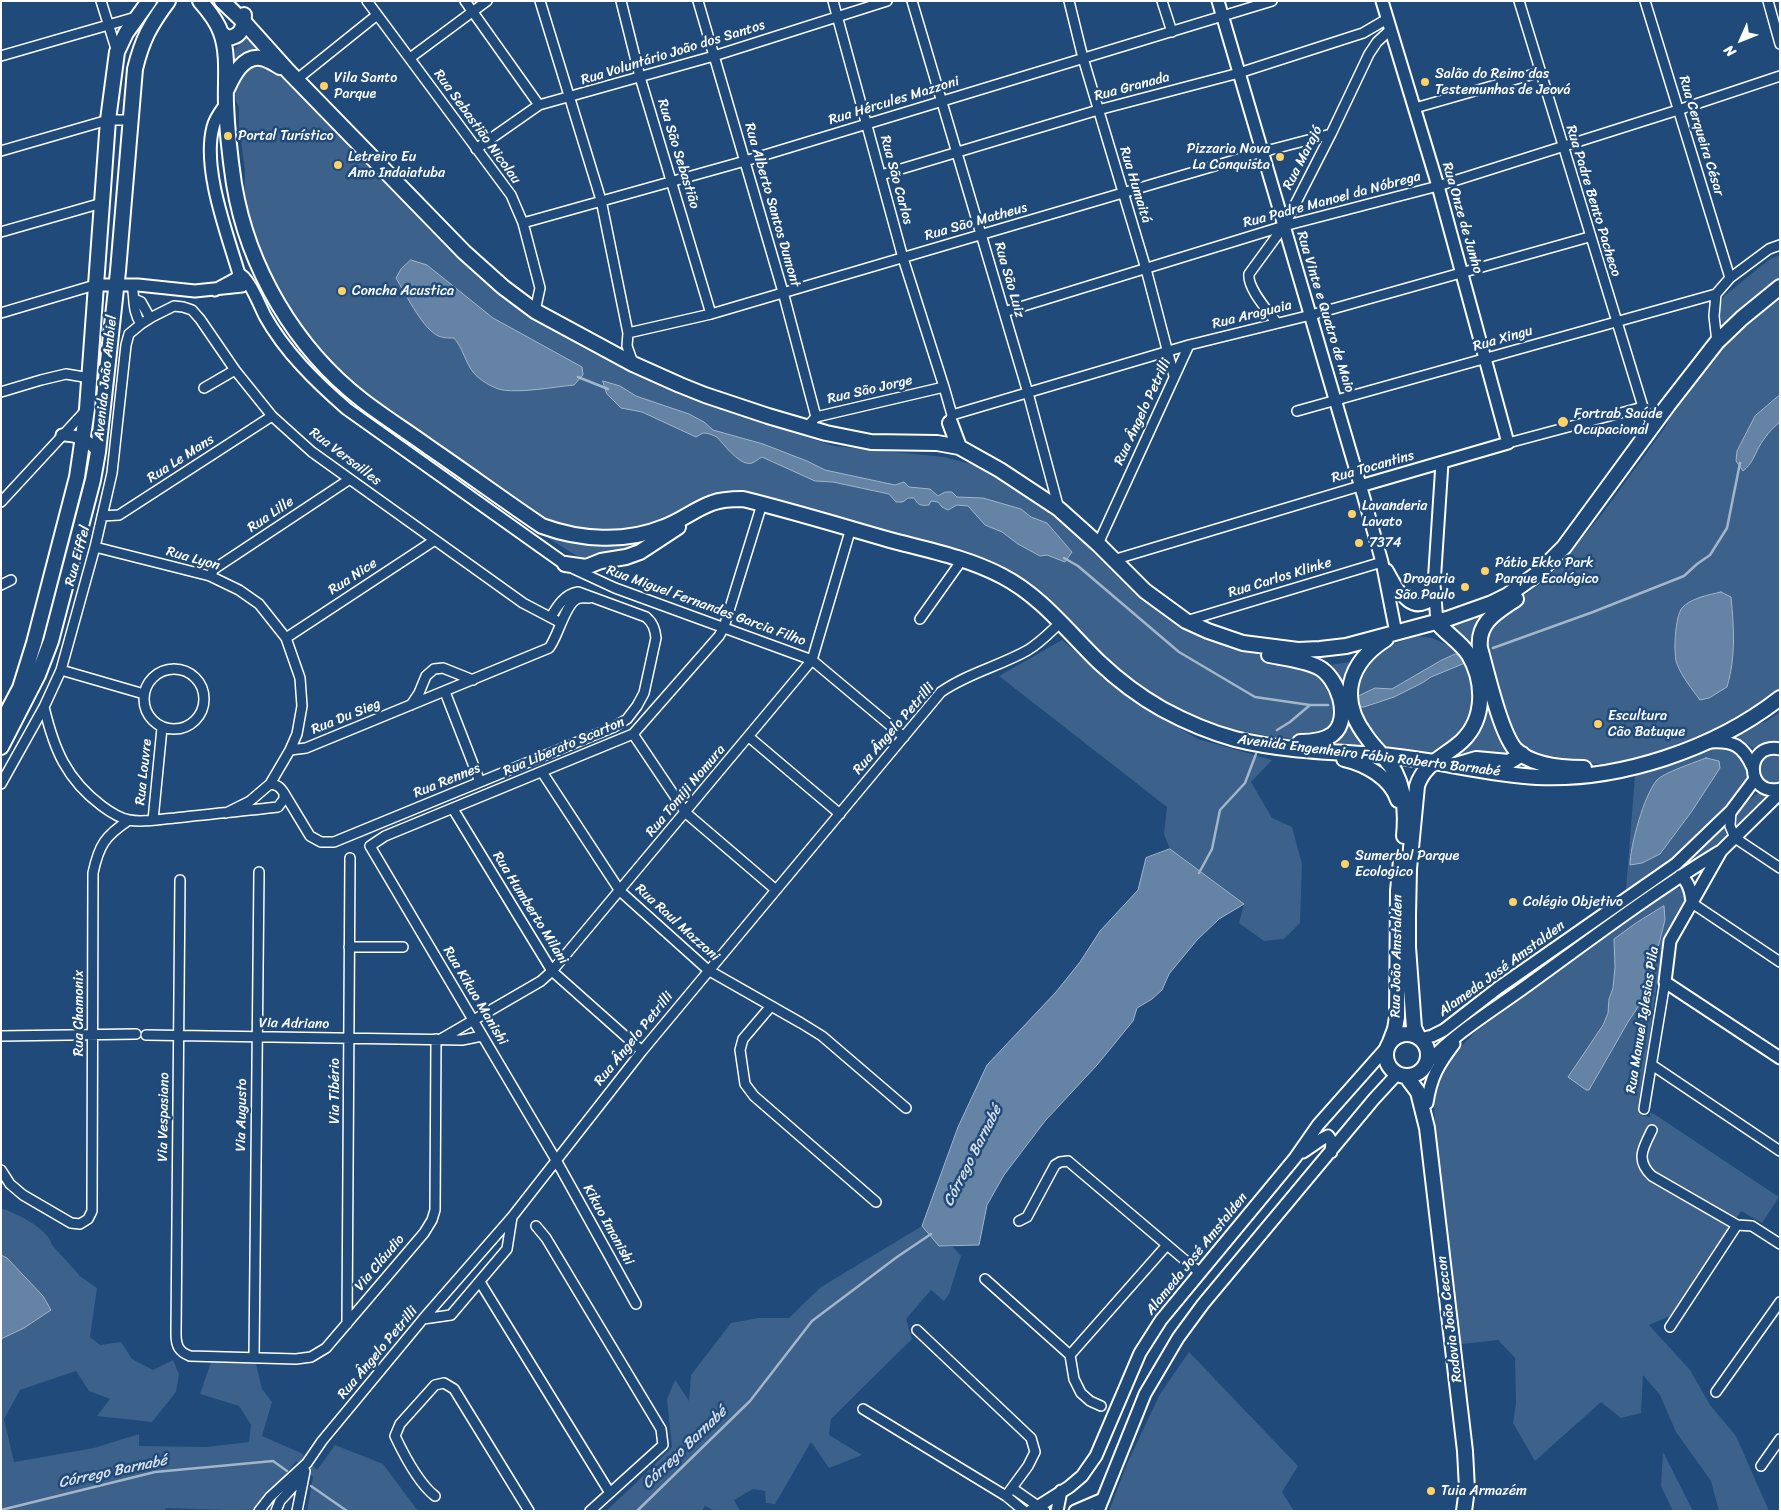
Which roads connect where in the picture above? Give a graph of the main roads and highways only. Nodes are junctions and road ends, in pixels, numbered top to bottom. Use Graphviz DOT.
graph roads {
  1 [pos="149,1"];
  2 [pos="168,1"];
  3 [pos="200,1"];
  4 [pos="222,1"];
  5 [pos="234,1"];
  6 [pos="244,22"];
  7 [pos="221,33"];
  8 [pos="292,75"];
  9 [pos="226,97"];
  10 [pos="1780,287"];
  11 [pos="90,378"];
  12 [pos="106,384"];
  13 [pos="937,442"];
  14 [pos="959,447"];
  15 [pos="696,511"];
  16 [pos="1568,542"];
  17 [pos="565,564"];
  18 [pos="1437,622"];
  19 [pos="1396,633"];
  20 [pos="1243,643"];
  21 [pos="1780,698"];
  22 [pos="1,724"];
  23 [pos="1267,745"];
  24 [pos="1,747"];
  25 [pos="1317,751"];
  26 [pos="1522,754"];
  27 [pos="1382,756"];
  28 [pos="1432,763"];
  29 [pos="1640,764"];
  30 [pos="1453,766"];
  31 [pos="1385,780"];
  32 [pos="1405,826"];
  33 [pos="1420,1038"];
  34 [pos="1389,1044"];
  35 [pos="1426,1065"];
  36 [pos="1402,1075"];
  37 [pos="1427,1128"];
  38 [pos="1464,1511"];
  1 -- 11 [label="main road, Avenida João Ambiel"];
  2 -- 12 [label="main road, Avenida João Ambiel"];
  3 -- 7 [label="main road, Avenida Engenheiro Fábio Roberto Barnabé"];
  4 -- 6 [label="main road"];
  5 -- 6 [label="main road"];
  6 -- 7 [label="main road"];
  6 -- 8 [label="main road"];
  7 -- 9 [label="main road, Avenida Engenheiro Fábio Roberto Barnabé"];
  8 -- 9 [label="main road"];
  8 -- 13 [label="main road"];
  9 -- 15 [label="main road, Avenida Engenheiro Fábio Roberto Barnabé"];
  10 -- 16 [label="main road"];
  11 -- 12 [label="main road"];
  11 -- 22 [label="main road, Avenida João Ambiel"];
  12 -- 24 [label="main road, Avenida João Ambiel"];
  13 -- 14 [label="main road"];
  13 -- 14 [label="main road"];
  14 -- 20 [label="main road"];
  15 -- 17 [label="main road"];
  15 -- 23 [label="main road, Avenida Engenheiro Fábio Roberto Barnabé"];
  16 -- 18 [label="main road"];
  16 -- 26 [label="main road"];
  18 -- 19 [label="main road"];
  18 -- 28 [label="main road"];
  19 -- 20 [label="main road"];
  19 -- 27 [label="main road"];
  20 -- 23 [label="main road"];
  21 -- 29 [label="main road, Avenida Engenheiro Fábio Roberto Barnabé"];
  23 -- 25 [label="main road, Avenida Engenheiro Fábio Roberto Barnabé"];
  25 -- 27 [label="main road, Avenida Engenheiro Fábio Roberto Barnabé"];
  25 -- 31 [label="main road"];
  26 -- 29 [label="main road"];
  26 -- 30 [label="main road"];
  27 -- 28 [label="main road, Avenida Engenheiro Fábio Roberto Barnabé"];
  27 -- 31 [label="main road"];
  27 -- 32 [label="main road, Rua João Amstalden"];
  28 -- 30 [label="main road, Avenida Engenheiro Fábio Roberto Barnabé"];
  28 -- 33 [label="main road, Rua João Amstalden"];
  29 -- 30 [label="main road, Avenida Engenheiro Fábio Roberto Barnabé"];
  31 -- 32 [label="main road"];
  32 -- 34 [label="main road, Rua João Amstalden"];
  33 -- 34 [label="main road"];
  33 -- 35 [label="main road"];
  34 -- 36 [label="main road"];
  35 -- 36 [label="main road"];
  35 -- 37 [label="main road"];
  36 -- 37 [label="main road"];
  37 -- 38 [label="main road, Rodovia João Ceccon"];
}
